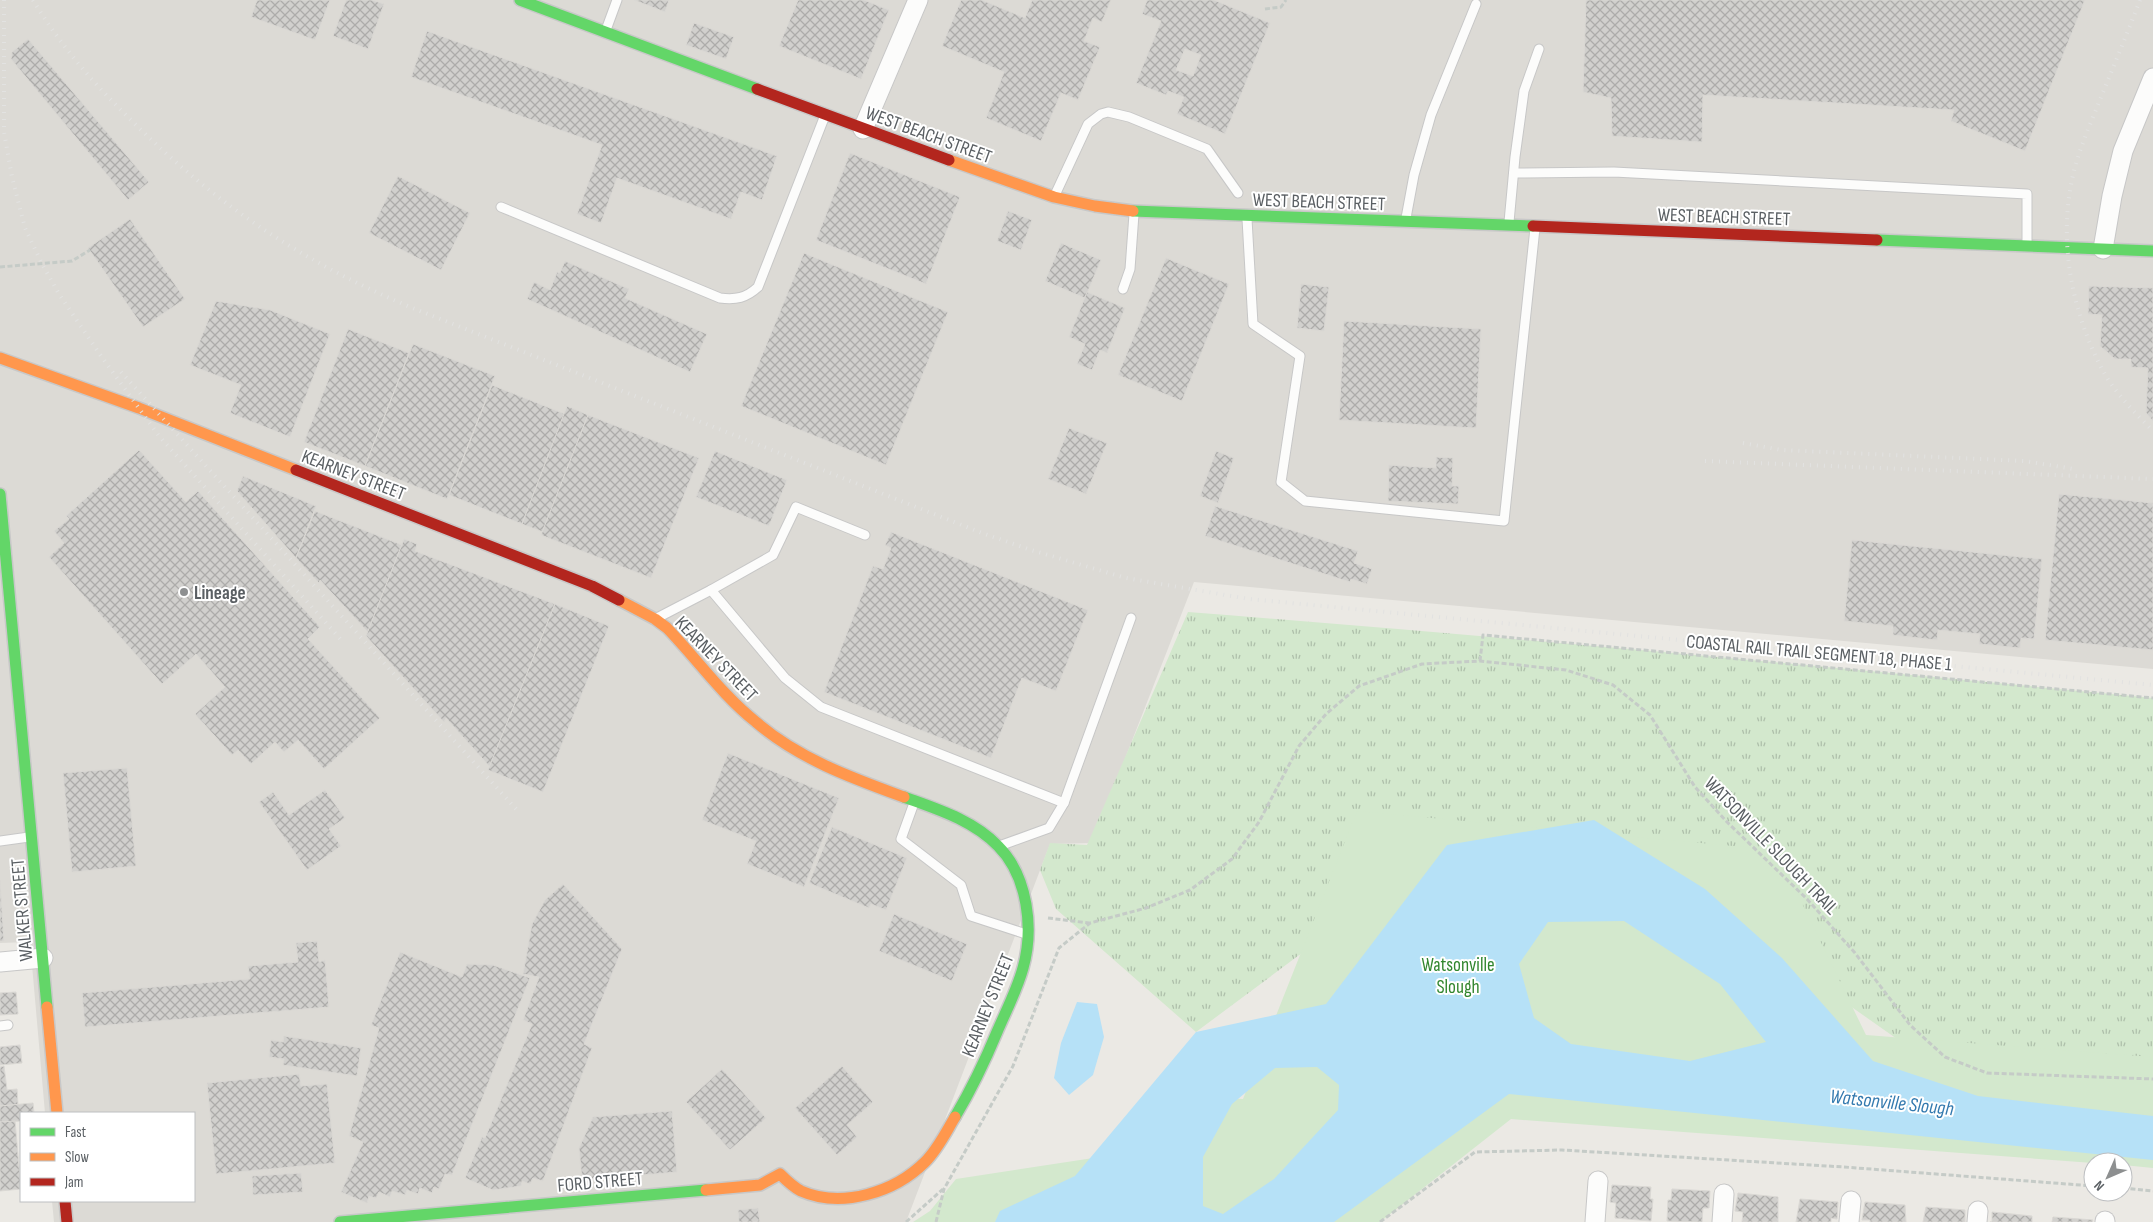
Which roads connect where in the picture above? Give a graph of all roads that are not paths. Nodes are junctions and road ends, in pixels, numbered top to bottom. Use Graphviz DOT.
graph roads {
  1 [pos="520,0"];
  2 [pos="618,0"];
  3 [pos="918,0"];
  4 [pos="1476,4"];
  5 [pos="605,32"];
  6 [pos="1538,49"];
  7 [pos="2153,78"];
  8 [pos="825,115"];
  9 [pos="863,129"];
  10 [pos="1514,173"];
  11 [pos="1238,193"];
  12 [pos="1054,197"];
  13 [pos="501,207"];
  14 [pos="1134,211"];
  15 [pos="1247,216"];
  16 [pos="1405,221"];
  17 [pos="1509,225"];
  18 [pos="1535,226"];
  19 [pos="2027,245"];
  20 [pos="2103,248"];
  21 [pos="2153,252"];
  22 [pos="1123,290"];
  23 [pos="0,358"];
  24 [pos="0,494"];
  25 [pos="0,500"];
  26 [pos="865,535"];
  27 [pos="711,590"];
  28 [pos="1131,618"];
  29 [pos="655,619"];
  30 [pos="8,676"];
  31 [pos="915,801"];
  32 [pos="1064,803"];
  33 [pos="32,837"];
  34 [pos="0,841"];
  35 [pos="1000,846"];
  36 [pos="1028,935"];
  37 [pos="43,958"];
  38 [pos="0,962"];
  39 [pos="57,1112"];
  40 [pos="1598,1181"];
  41 [pos="1724,1194"];
  42 [pos="853,1197"];
  43 [pos="65,1202"];
  44 [pos="1851,1202"];
  45 [pos="67,1222"];
  46 [pos="340,1222"];
  47 [pos="1595,1222"];
  48 [pos="1722,1222"];
  49 [pos="1850,1222"];
  1 -- 5 [label="main road, WEST BEACH STREET"];
  2 -- 5 [label="lane"];
  3 -- 9 [label="street"];
  4 -- 16 [label="lane"];
  5 -- 8 [label="main road, WEST BEACH STREET"];
  6 -- 10 [label="lane"];
  7 -- 20 [label="street"];
  8 -- 9 [label="main road, WEST BEACH STREET"];
  8 -- 13 [label="lane"];
  9 -- 12 [label="main road, WEST BEACH STREET"];
  10 -- 17 [label="lane"];
  10 -- 19 [label="lane"];
  11 -- 12 [label="lane"];
  12 -- 14 [label="main road, WEST BEACH STREET"];
  14 -- 15 [label="main road, WEST BEACH STREET"];
  14 -- 22 [label="lane"];
  15 -- 16 [label="main road, WEST BEACH STREET"];
  15 -- 18 [label="lane"];
  16 -- 17 [label="main road, WEST BEACH STREET"];
  17 -- 18 [label="main road, WEST BEACH STREET"];
  18 -- 19 [label="main road, WEST BEACH STREET"];
  19 -- 20 [label="main road, WEST BEACH STREET"];
  20 -- 21 [label="main road, WEST BEACH STREET"];
  23 -- 29 [label="main road, KEARNEY STREET"];
  24 -- 25 [label="main road, WALKER STREET"];
  25 -- 30 [label="main road, WALKER STREET"];
  26 -- 27 [label="lane"];
  27 -- 29 [label="lane"];
  27 -- 32 [label="lane"];
  28 -- 32 [label="lane"];
  29 -- 31 [label="main road, KEARNEY STREET"];
  30 -- 33 [label="main road, WALKER STREET"];
  31 -- 35 [label="main road, KEARNEY STREET"];
  31 -- 36 [label="lane"];
  32 -- 35 [label="lane"];
  33 -- 34 [label="lane"];
  33 -- 37 [label="main road, WALKER STREET"];
  35 -- 36 [label="main road, KEARNEY STREET"];
  36 -- 42 [label="main road, KEARNEY STREET"];
  37 -- 38 [label="street"];
  37 -- 39 [label="main road, WALKER STREET"];
  40 -- 47 [label="street"];
  41 -- 48 [label="street"];
  42 -- 46 [label="main road, FORD STREET"];
  43 -- 45 [label="main road"];
  44 -- 49 [label="street"];
}
